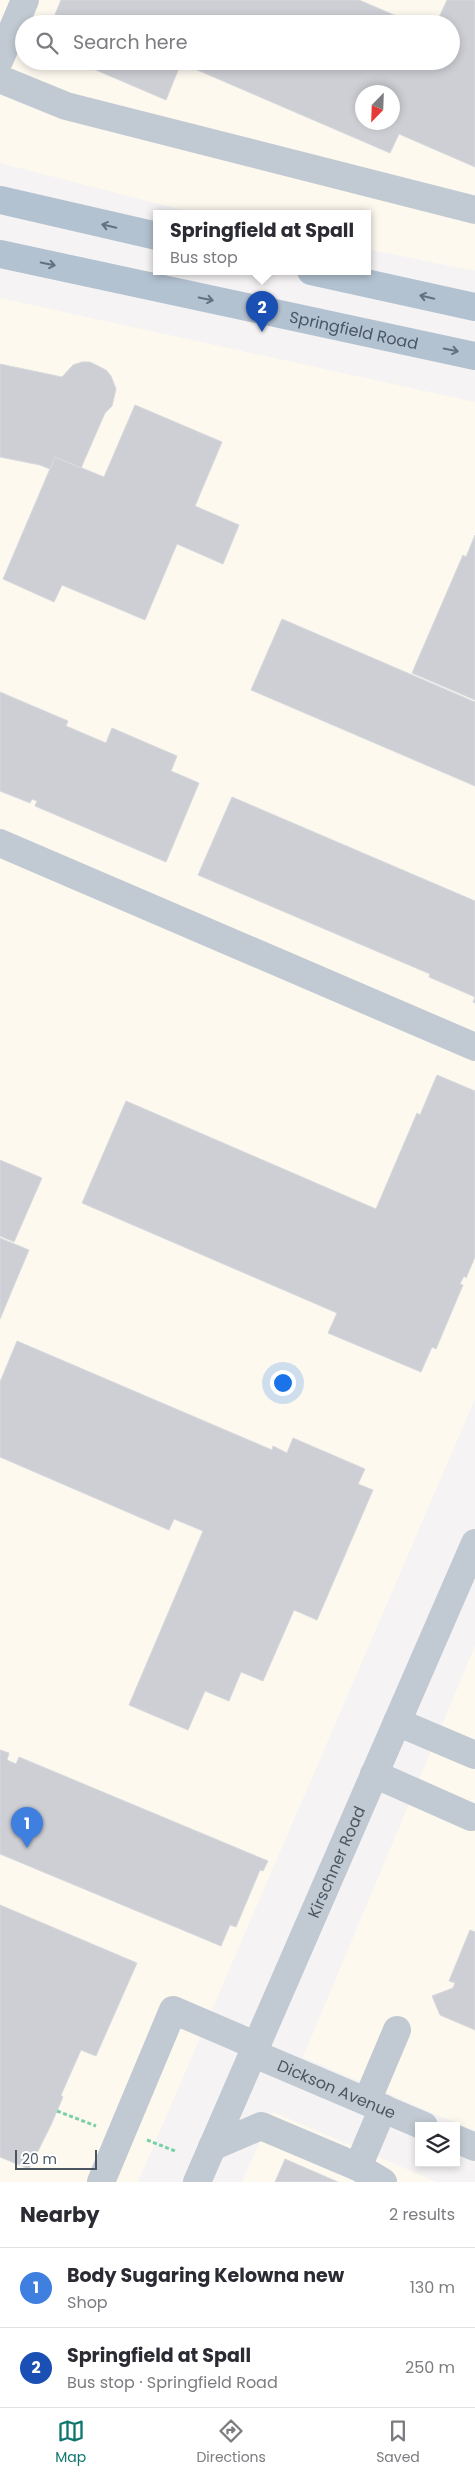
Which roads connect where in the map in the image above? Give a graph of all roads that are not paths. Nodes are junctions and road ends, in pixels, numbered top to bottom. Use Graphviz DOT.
graph roads {
  1 [pos="25,0"];
  2 [pos="19,15"];
  3 [pos="15,24"];
  4 [pos="0,59"];
  5 [pos="0,79"];
  6 [pos="0,200"];
  7 [pos="475,210"];
  8 [pos="153,235"];
  9 [pos="0,254"];
  10 [pos="329,275"];
  11 [pos="475,307"];
  12 [pos="475,356"];
  13 [pos="0,843"];
  14 [pos="475,1047"];
  15 [pos="475,1543"];
  16 [pos="397,1722"];
  17 [pos="475,1756"];
  18 [pos="374,1774"];
  19 [pos="471,1817"];
  20 [pos="397,2030"];
  21 [pos="253,2049"];
  22 [pos="375,2105"];
  23 [pos="415,2122"];
  24 [pos="460,2141"];
  25 [pos="212,2147"];
  26 [pos="475,2147"];
  27 [pos="358,2167"];
  28 [pos="101,2182"];
  29 [pos="197,2182"];
  30 [pos="384,2182"];
  1 -- 2 [label="street"];
  3 -- 4 [label="street"];
  5 -- 7 [label="street"];
  8 -- 6 [label="main road, one-way"];
  9 -- 12 [label="main road, Springfield Road, one-way"];
  11 -- 10 [label="main road, one-way"];
  13 -- 14 [label="street"];
  15 -- 16 [label="street, Kirschner Road"];
  16 -- 17 [label="street"];
  16 -- 18 [label="street, Kirschner Road"];
  18 -- 19 [label="street"];
  18 -- 21 [label="street, Kirschner Road"];
  20 -- 22 [label="street"];
  21 -- 22 [label="street, Dickson Avenue"];
  21 -- 25 [label="street, Kirschner Road"];
  21 -- 28 [label="street, Dickson Avenue"];
  22 -- 23 [label="street, Dickson Avenue"];
  22 -- 27 [label="street"];
  24 -- 26 [label="street"];
  25 -- 27 [label="street"];
  25 -- 29 [label="street, Kirschner Road"];
  27 -- 30 [label="street"];
}
